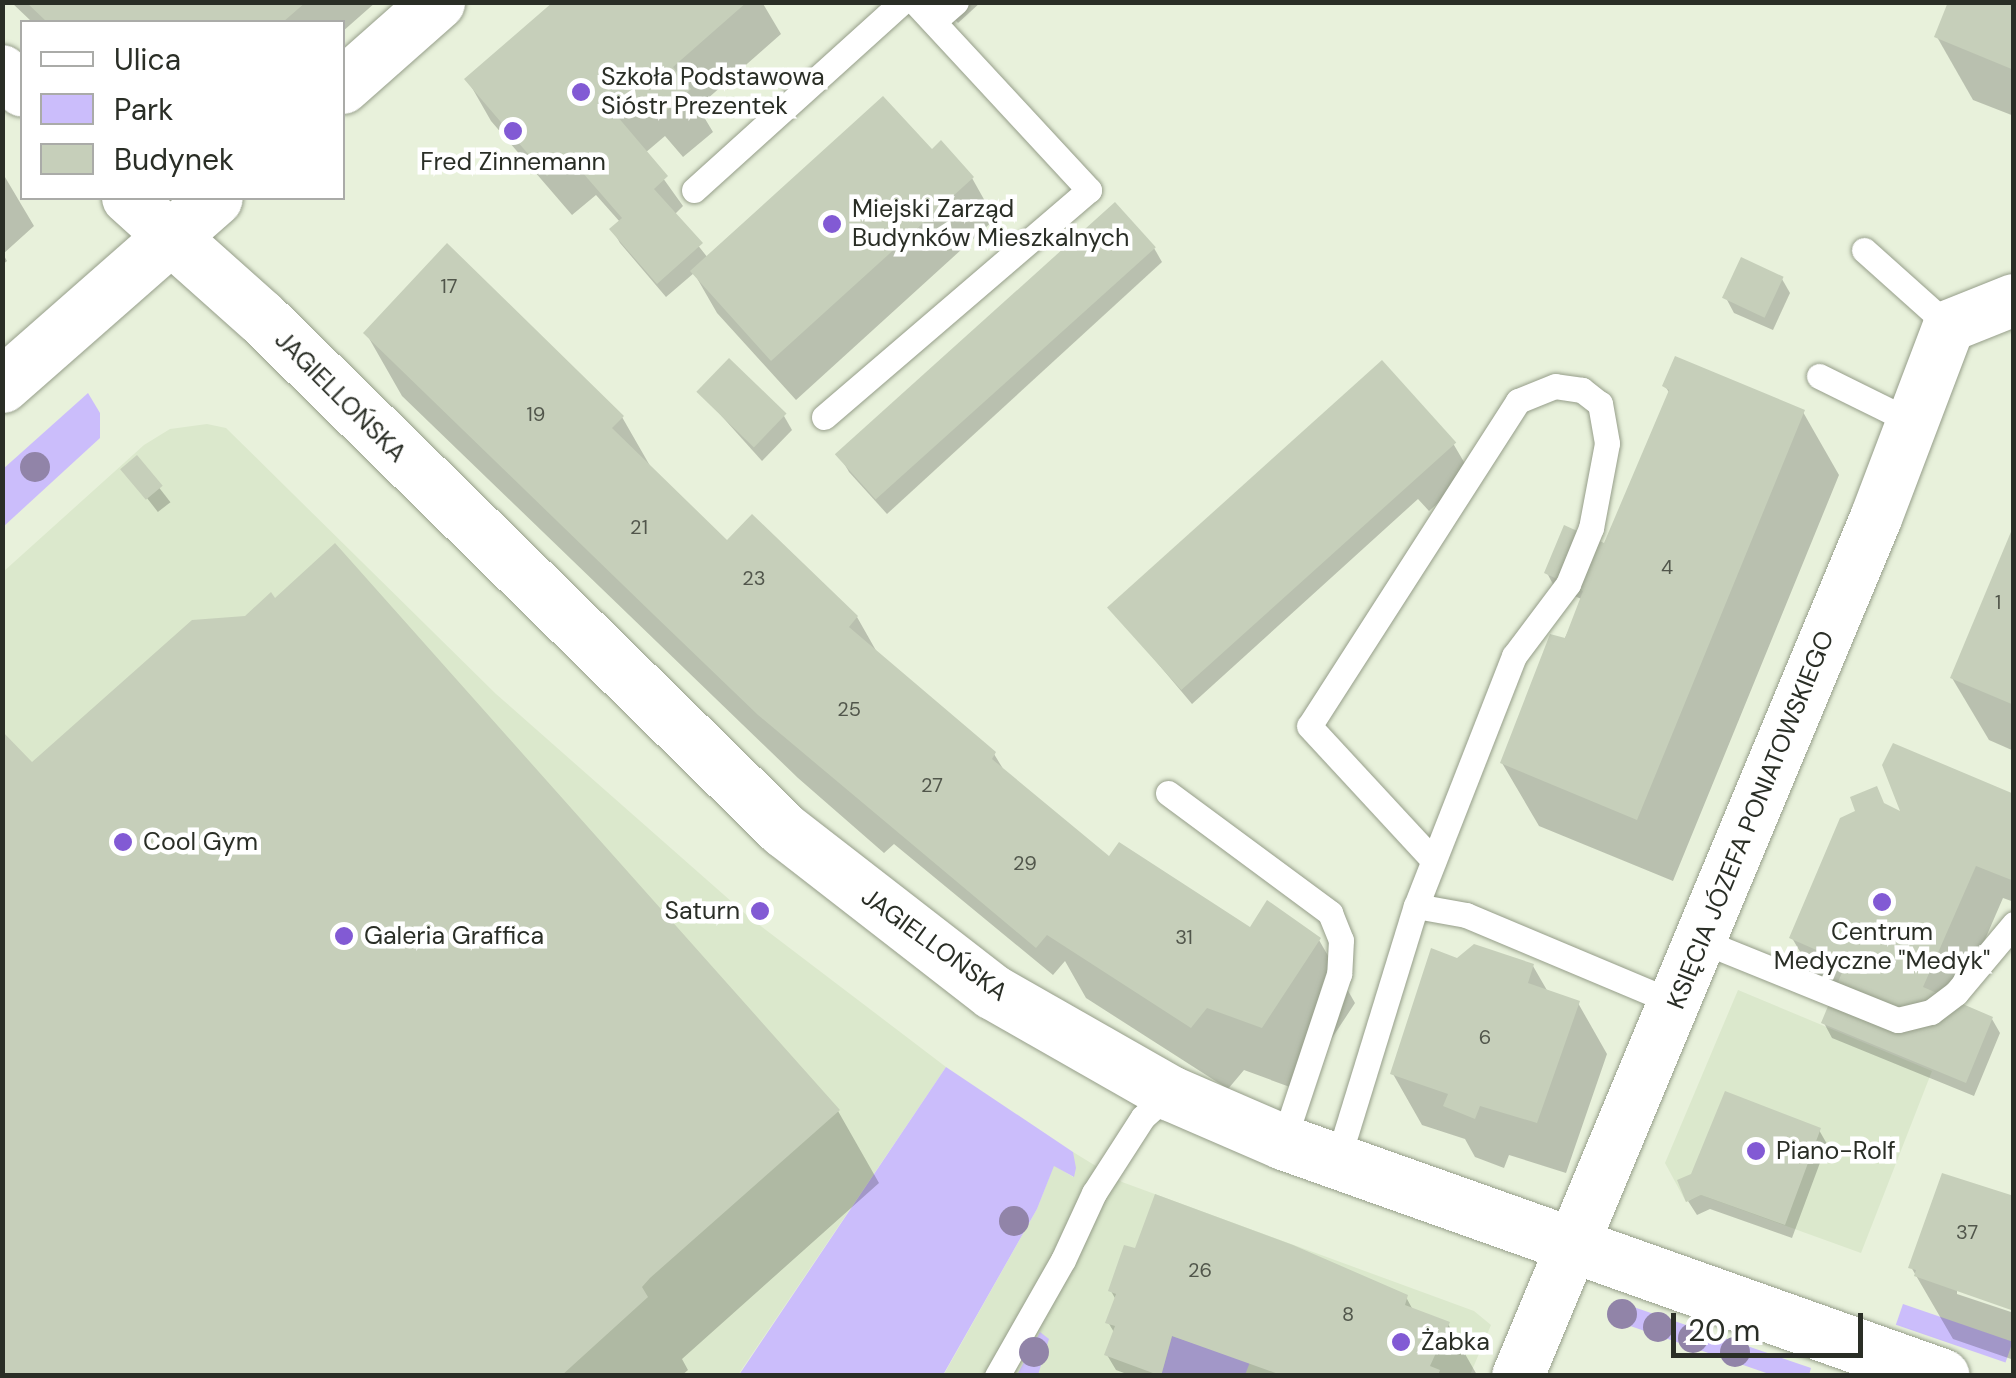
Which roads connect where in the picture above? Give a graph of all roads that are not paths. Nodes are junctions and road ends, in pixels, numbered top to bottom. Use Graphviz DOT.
graph roads {
  1 [pos="437,2"];
  2 [pos="902,2"];
  3 [pos="956,2"];
  4 [pos="924,12"];
  5 [pos="2,70"];
  6 [pos="345,83"];
  7 [pos="20,88"];
  8 [pos="694,190"];
  9 [pos="130,200"];
  10 [pos="213,200"];
  11 [pos="170,236"];
  12 [pos="1864,250"];
  13 [pos="2014,300"];
  14 [pos="1949,326"];
  15 [pos="1820,376"];
  16 [pos="2,385"];
  17 [pos="824,417"];
  18 [pos="1912,422"];
  19 [pos="1168,793"];
  20 [pos="1434,860"];
  21 [pos="1416,906"];
  22 [pos="2014,924"];
  23 [pos="1702,941"];
  24 [pos="1675,1003"];
  25 [pos="1170,1093"];
  26 [pos="1282,1142"];
  27 [pos="1337,1162"];
  28 [pos="1572,1245"];
  29 [pos="997,1376"];
  30 [pos="1518,1376"];
  31 [pos="1942,1376"];
  1 -- 6 [label="street"];
  2 -- 8 [label="lane"];
  3 -- 4 [label="lane"];
  4 -- 17 [label="lane"];
  5 -- 7 [label="street"];
  9 -- 11 [label="street, JAGIELLOŃSKA"];
  10 -- 11 [label="street"];
  11 -- 16 [label="street"];
  11 -- 25 [label="street, JAGIELLOŃSKA"];
  12 -- 14 [label="lane"];
  13 -- 14 [label="street"];
  14 -- 18 [label="street, KSIĘCIA JÓZEFA PONIATOWSKIEGO"];
  15 -- 18 [label="lane"];
  18 -- 23 [label="street, KSIĘCIA JÓZEFA PONIATOWSKIEGO"];
  19 -- 26 [label="lane"];
  20 -- 20 [label="lane"];
  20 -- 21 [label="lane"];
  21 -- 24 [label="lane"];
  21 -- 27 [label="lane"];
  22 -- 23 [label="lane"];
  23 -- 24 [label="street, KSIĘCIA JÓZEFA PONIATOWSKIEGO"];
  24 -- 28 [label="street, KSIĘCIA JÓZEFA PONIATOWSKIEGO"];
  25 -- 26 [label="street, JAGIELLOŃSKA"];
  25 -- 29 [label="lane"];
  26 -- 27 [label="street, JAGIELLOŃSKA"];
  27 -- 28 [label="street, JAGIELLOŃSKA"];
  28 -- 30 [label="street, KSIĘCIA JÓZEFA PONIATOWSKIEGO"];
  28 -- 31 [label="street, JAGIELLOŃSKA"];
}
